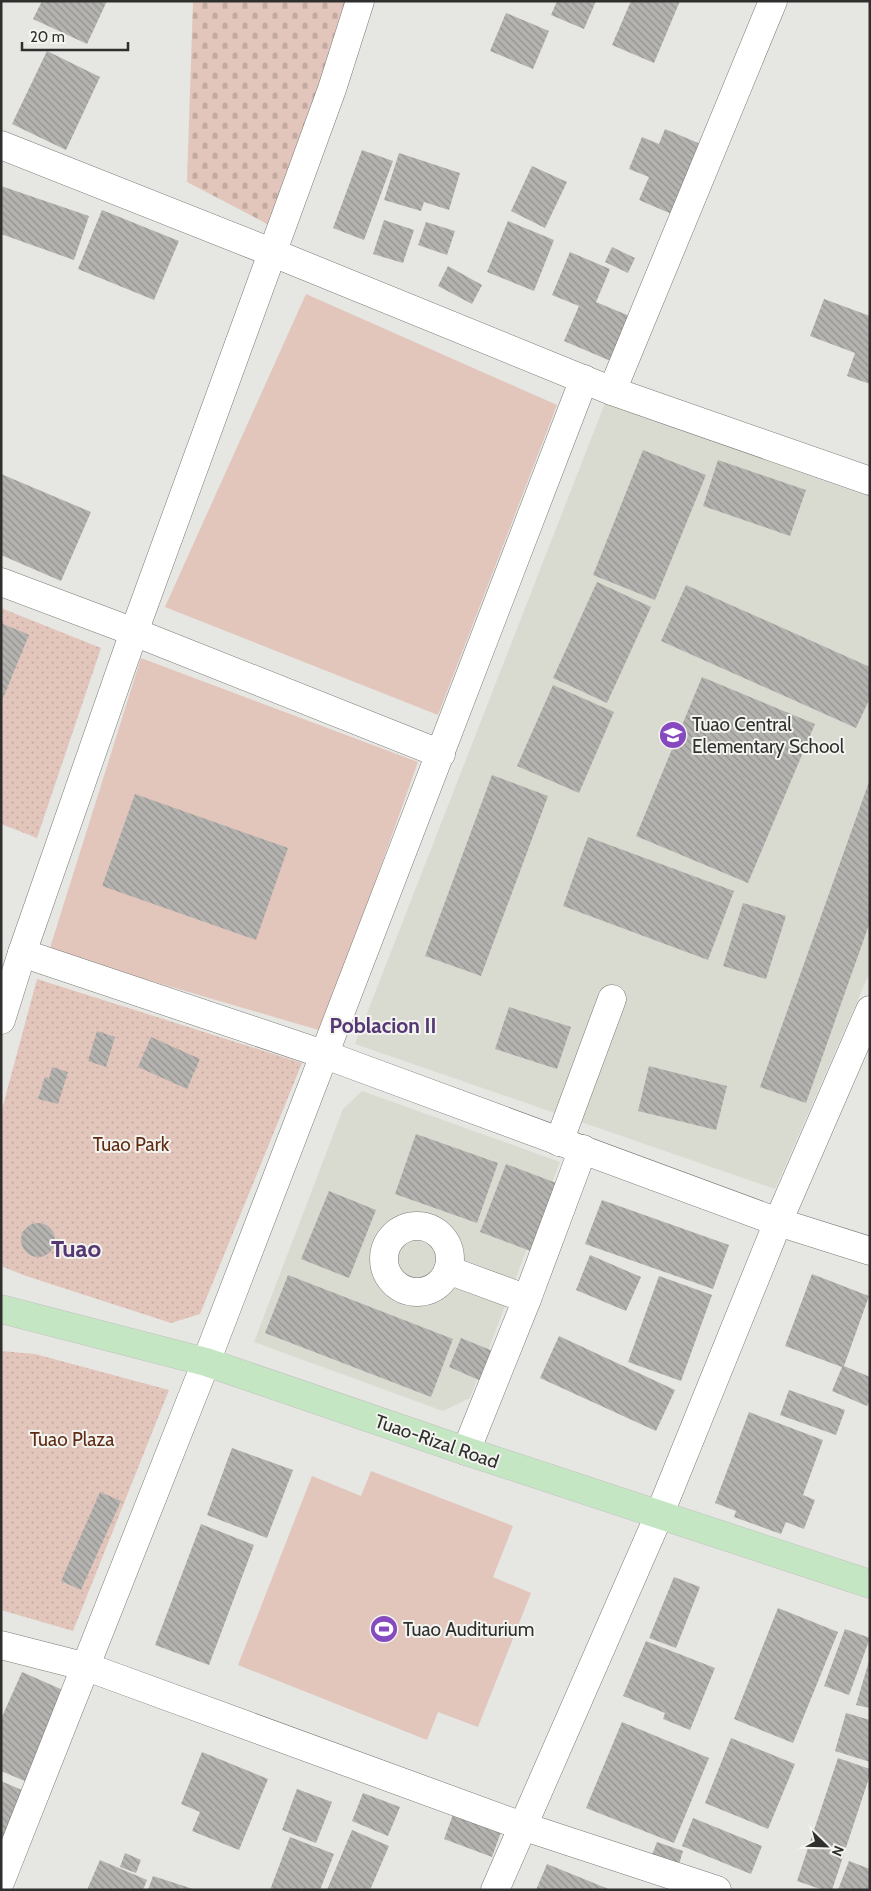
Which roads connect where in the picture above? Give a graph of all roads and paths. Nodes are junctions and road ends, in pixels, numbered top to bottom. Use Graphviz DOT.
graph roads {
  1 [pos="360,1"];
  2 [pos="773,1"];
  3 [pos="1,145"];
  4 [pos="271,252"];
  5 [pos="584,379"];
  6 [pos="612,390"];
  7 [pos="870,481"];
  8 [pos="1,582"];
  9 [pos="134,632"];
  10 [pos="441,754"];
  11 [pos="22,952"];
  12 [pos="612,999"];
  13 [pos="870,1010"];
  14 [pos="1,1020"];
  15 [pos="323,1054"];
  16 [pos="571,1145"];
  17 [pos="778,1222"];
  18 [pos="870,1252"];
  19 [pos="448,1270"];
  20 [pos="528,1299"];
  21 [pos="1,1309"];
  22 [pos="206,1362"];
  23 [pos="466,1451"];
  24 [pos="660,1514"];
  25 [pos="870,1584"];
  26 [pos="1,1644"];
  27 [pos="86,1667"];
  28 [pos="522,1826"];
  29 [pos="1,1880"];
  30 [pos="495,1890"];
  31 [pos="717,1890"];
  1 -- 4 [label="street"];
  2 -- 6 [label="street"];
  3 -- 4 [label="street"];
  4 -- 5 [label="street"];
  4 -- 9 [label="street"];
  5 -- 6 [label="street"];
  5 -- 10 [label="street"];
  6 -- 7 [label="street"];
  8 -- 9 [label="street"];
  9 -- 10 [label="street"];
  9 -- 11 [label="street"];
  10 -- 15 [label="street"];
  11 -- 14 [label="street"];
  11 -- 15 [label="street"];
  12 -- 16 [label="street"];
  13 -- 17 [label="street"];
  15 -- 16 [label="street"];
  15 -- 22 [label="street"];
  16 -- 17 [label="street"];
  16 -- 20 [label="street"];
  17 -- 18 [label="street"];
  17 -- 24 [label="street"];
  19 -- 20 [label="street"];
  20 -- 23 [label="street"];
  21 -- 22 [label="main road, Tuao-Rizal Road"];
  22 -- 23 [label="main road, Tuao-Rizal Road"];
  22 -- 27 [label="street"];
  23 -- 24 [label="main road, Tuao-Rizal Road"];
  24 -- 25 [label="main road, Tuao-Rizal Road"];
  24 -- 28 [label="street"];
  26 -- 27 [label="street"];
  27 -- 28 [label="street"];
  27 -- 29 [label="street"];
  28 -- 30 [label="street"];
  28 -- 31 [label="street"];
}
